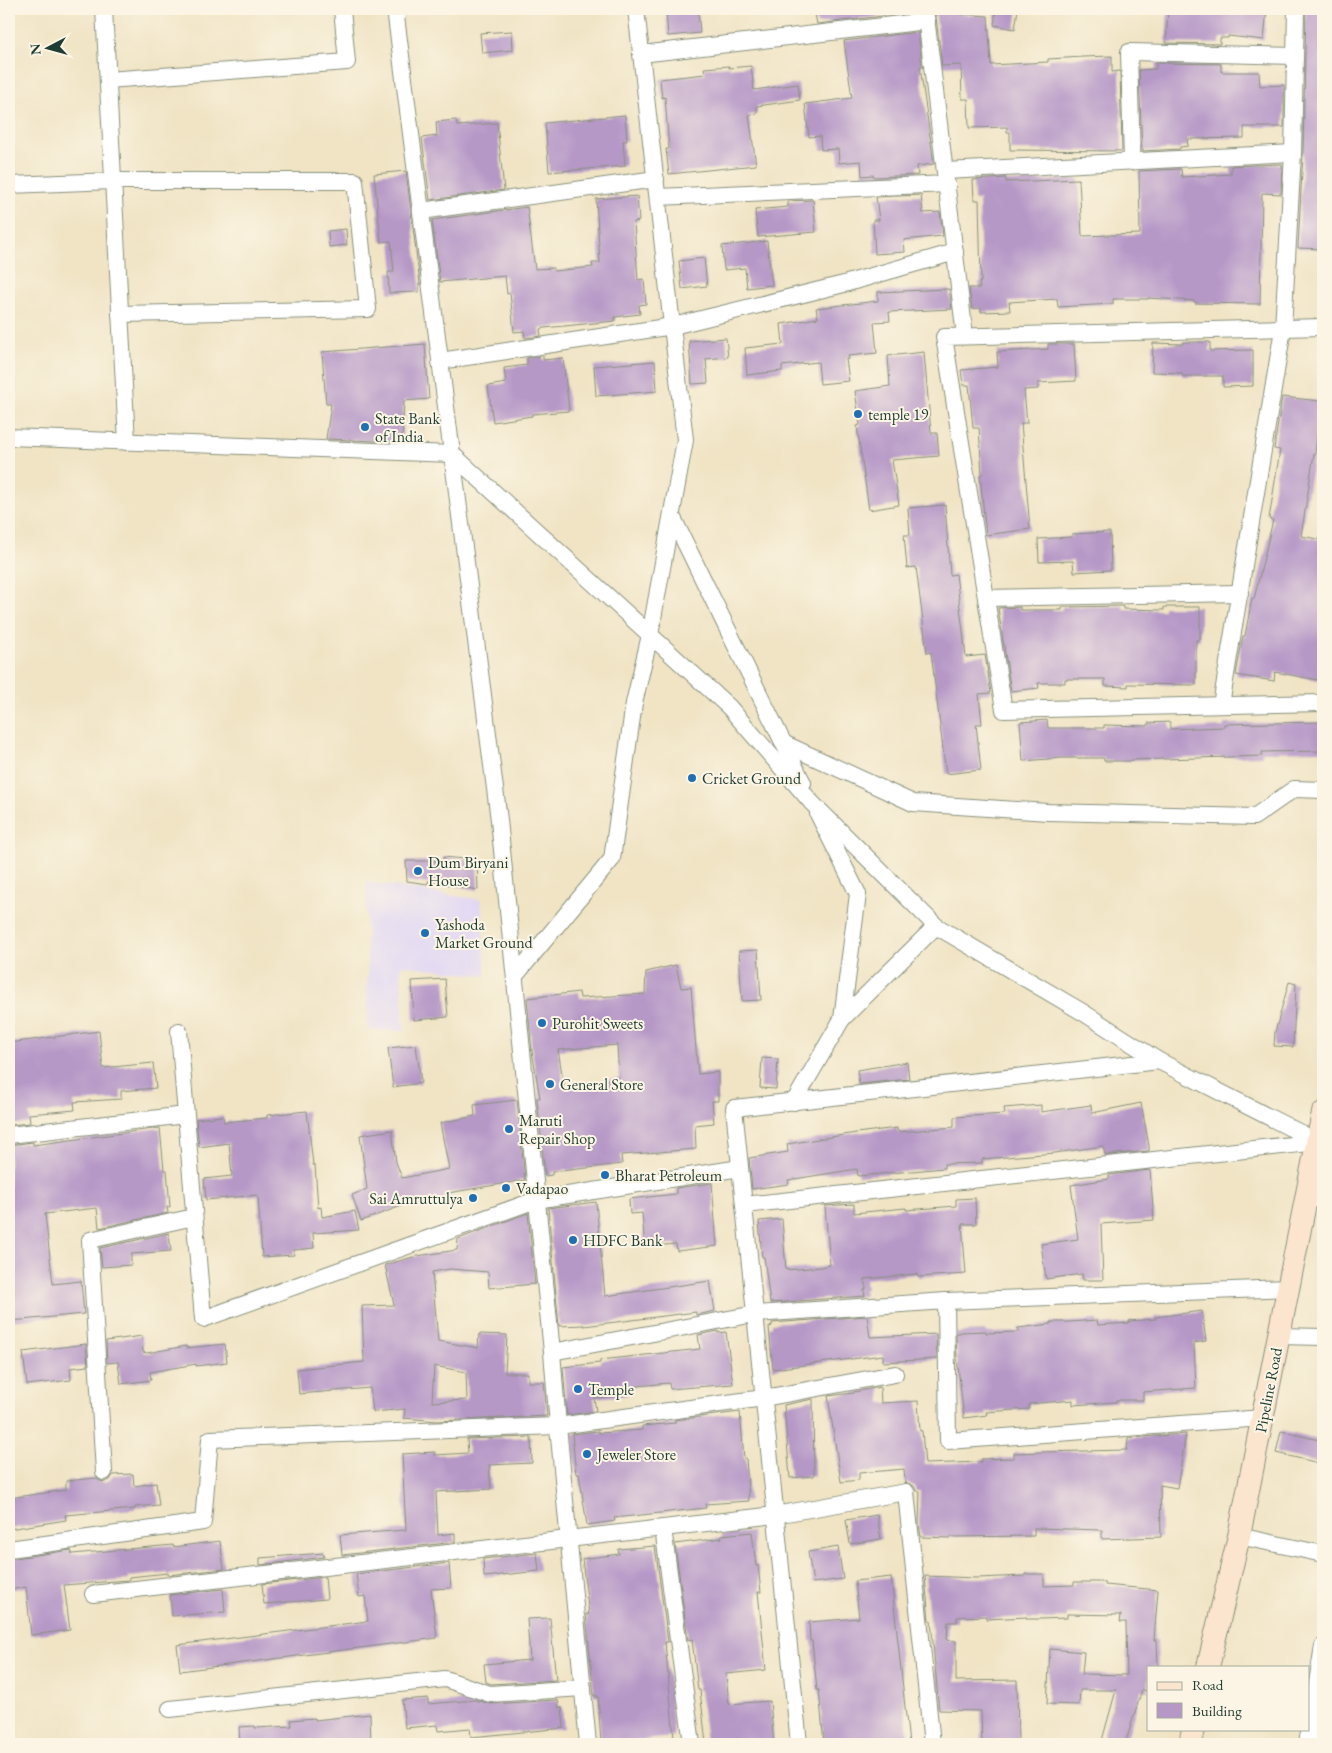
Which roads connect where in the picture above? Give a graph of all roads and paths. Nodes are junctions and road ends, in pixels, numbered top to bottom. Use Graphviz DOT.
graph roads {
  1 [pos="104,9"];
  2 [pos="342,9"];
  3 [pos="395,9"];
  4 [pos="636,9"];
  5 [pos="1296,9"];
  6 [pos="926,15"];
  7 [pos="641,54"];
  8 [pos="1295,56"];
  9 [pos="108,80"];
  10 [pos="1293,153"];
  11 [pos="1132,162"];
  12 [pos="946,178"];
  13 [pos="656,179"];
  14 [pos="113,181"];
  15 [pos="9,185"];
  16 [pos="658,197"];
  17 [pos="421,211"];
  18 [pos="955,252"];
  19 [pos="120,314"];
  20 [pos="673,326"];
  21 [pos="1323,327"];
  22 [pos="1284,329"];
  23 [pos="965,336"];
  24 [pos="440,361"];
  25 [pos="9,437"];
  26 [pos="127,442"];
  27 [pos="452,454"];
  28 [pos="672,516"];
  29 [pos="1240,593"];
  30 [pos="986,598"];
  31 [pos="650,635"];
  32 [pos="1323,703"];
  33 [pos="1221,705"];
  34 [pos="783,743"];
  35 [pos="1323,790"];
  36 [pos="812,803"];
  37 [pos="936,926"];
  38 [pos="515,976"];
  39 [pos="842,1019"];
  40 [pos="180,1031"];
  41 [pos="1159,1061"];
  42 [pos="794,1102"];
  43 [pos="1323,1114"];
  44 [pos="186,1115"];
  45 [pos="9,1135"];
  46 [pos="1318,1142"];
  47 [pos="740,1168"];
  48 [pos="1315,1199"];
  49 [pos="536,1200"];
  50 [pos="744,1205"];
  51 [pos="194,1217"];
  52 [pos="1288,1288"];
  53 [pos="946,1301"];
  54 [pos="755,1314"];
  55 [pos="1279,1336"];
  56 [pos="1323,1336"];
  57 [pos="552,1352"];
  58 [pos="895,1374"];
  59 [pos="764,1398"];
  60 [pos="1263,1418"];
  61 [pos="558,1426"];
  62 [pos="104,1472"];
  63 [pos="775,1515"];
  64 [pos="663,1528"];
  65 [pos="1239,1536"];
  66 [pos="568,1539"];
  67 [pos="9,1549"];
  68 [pos="1323,1554"];
  69 [pos="92,1594"];
  70 [pos="1323,1646"];
  71 [pos="1208,1666"];
  72 [pos="583,1688"];
  73 [pos="170,1709"];
  74 [pos="1310,1726"];
  75 [pos="1194,1730"];
  76 [pos="1309,1730"];
  77 [pos="588,1744"];
  78 [pos="692,1744"];
  79 [pos="799,1744"];
  80 [pos="932,1744"];
  81 [pos="1190,1744"];
  82 [pos="1307,1744"];
  1 -- 9 [label="street"];
  2 -- 9 [label="street"];
  3 -- 17 [label="street"];
  4 -- 7 [label="street"];
  5 -- 8 [label="street"];
  6 -- 7 [label="street"];
  6 -- 12 [label="street"];
  7 -- 13 [label="street"];
  8 -- 10 [label="street"];
  8 -- 11 [label="street"];
  9 -- 14 [label="street"];
  10 -- 11 [label="street"];
  10 -- 22 [label="street"];
  11 -- 12 [label="street"];
  12 -- 16 [label="street"];
  12 -- 18 [label="street"];
  13 -- 16 [label="street"];
  13 -- 17 [label="street"];
  14 -- 15 [label="street"];
  14 -- 19 [label="street"];
  14 -- 19 [label="street"];
  16 -- 20 [label="street"];
  17 -- 24 [label="street"];
  18 -- 20 [label="street"];
  18 -- 23 [label="street"];
  19 -- 26 [label="street"];
  20 -- 24 [label="street"];
  20 -- 28 [label="street"];
  21 -- 22 [label="street"];
  22 -- 23 [label="street"];
  22 -- 29 [label="street"];
  23 -- 30 [label="street"];
  24 -- 27 [label="street"];
  25 -- 26 [label="street"];
  26 -- 27 [label="street"];
  27 -- 31 [label="street"];
  27 -- 38 [label="street"];
  28 -- 31 [label="street"];
  28 -- 34 [label="street"];
  29 -- 30 [label="street"];
  29 -- 33 [label="street"];
  30 -- 33 [label="street"];
  31 -- 36 [label="street"];
  31 -- 38 [label="street"];
  32 -- 33 [label="street"];
  34 -- 35 [label="street"];
  34 -- 36 [label="street"];
  36 -- 37 [label="street"];
  36 -- 39 [label="street"];
  37 -- 39 [label="street"];
  37 -- 41 [label="street"];
  38 -- 49 [label="street"];
  39 -- 42 [label="street"];
  40 -- 44 [label="street"];
  41 -- 42 [label="street"];
  41 -- 46 [label="street"];
  42 -- 47 [label="street"];
  43 -- 46 [label="main road, Pipeline Road"];
  44 -- 45 [label="street"];
  44 -- 51 [label="street"];
  46 -- 48 [label="main road, Pipeline Road"];
  46 -- 50 [label="street"];
  47 -- 49 [label="street"];
  47 -- 50 [label="street"];
  48 -- 52 [label="main road, Pipeline Road"];
  49 -- 51 [label="street"];
  49 -- 57 [label="street"];
  50 -- 54 [label="street"];
  51 -- 62 [label="street"];
  52 -- 53 [label="street"];
  52 -- 55 [label="main road, Pipeline Road"];
  53 -- 54 [label="street"];
  53 -- 60 [label="street"];
  54 -- 57 [label="street"];
  54 -- 59 [label="street"];
  55 -- 56 [label="street"];
  55 -- 60 [label="main road, Pipeline Road"];
  57 -- 61 [label="street"];
  58 -- 59 [label="street"];
  59 -- 61 [label="street"];
  59 -- 63 [label="street"];
  60 -- 65 [label="main road, Pipeline Road"];
  61 -- 66 [label="street"];
  61 -- 67 [label="street"];
  63 -- 64 [label="street"];
  63 -- 79 [label="street"];
  63 -- 80 [label="street"];
  64 -- 66 [label="street"];
  64 -- 78 [label="street"];
  65 -- 68 [label="street"];
  65 -- 71 [label="main road, Pipeline Road"];
  66 -- 69 [label="street"];
  66 -- 72 [label="street"];
  70 -- 74 [label="street"];
  72 -- 73 [label="street"];
  72 -- 77 [label="street"];
  75 -- 81 [label="main road"];
  76 -- 82 [label="street"];
}
